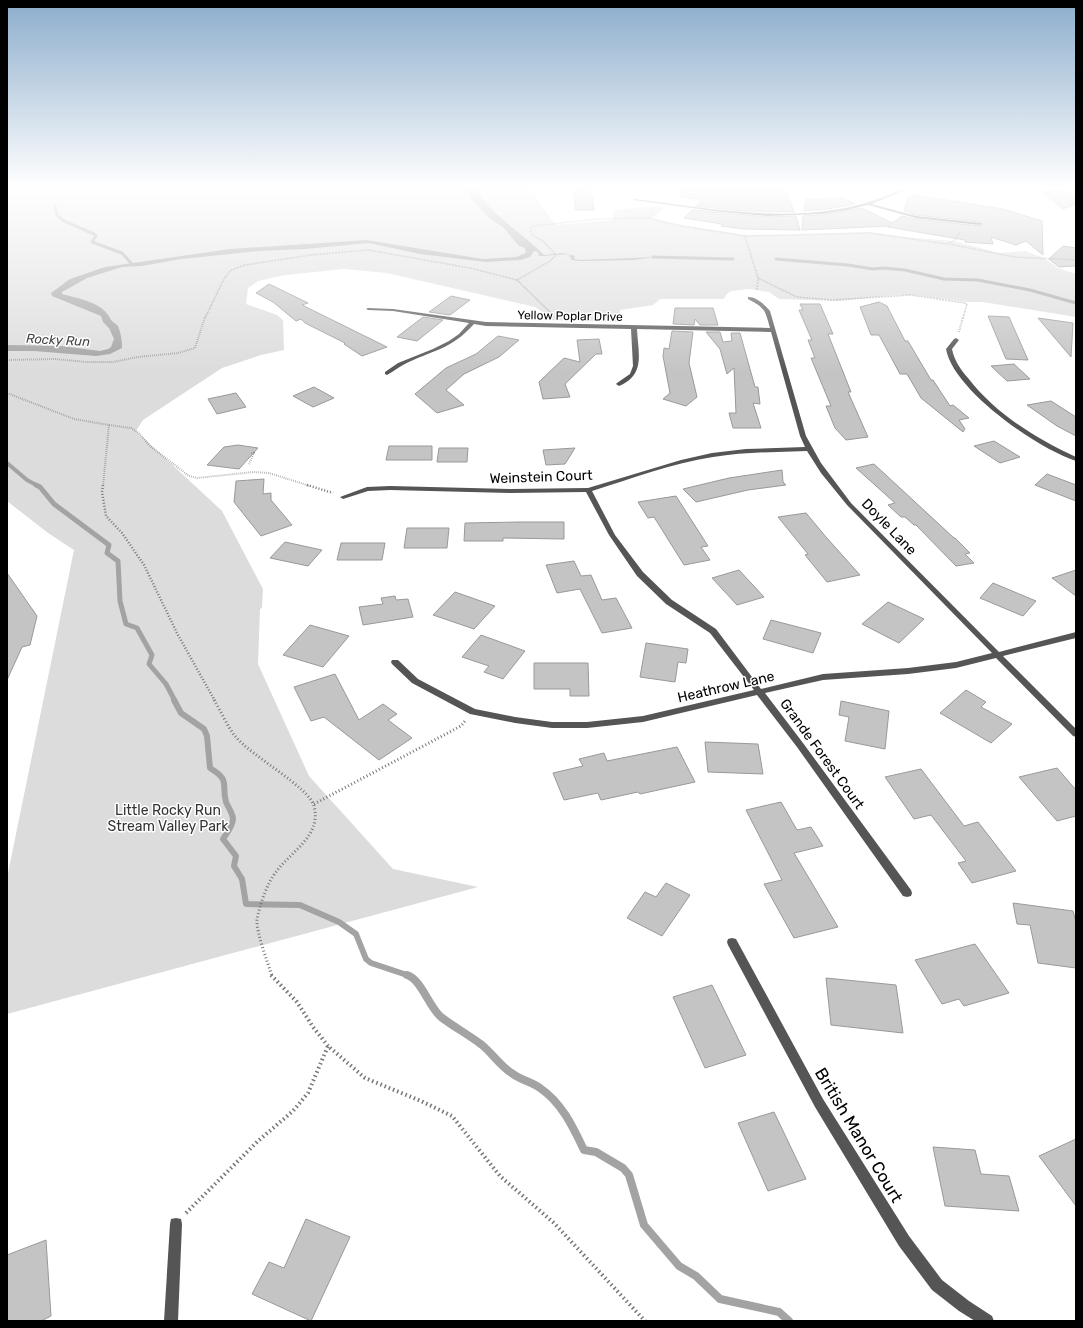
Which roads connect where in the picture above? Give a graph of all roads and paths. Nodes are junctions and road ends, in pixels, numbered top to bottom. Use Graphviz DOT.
graph roads {
  1 [pos="551,249"];
  2 [pos="749,249"];
  3 [pos="973,249"];
  4 [pos="1076,260"];
  5 [pos="758,278"];
  6 [pos="517,280"];
  7 [pos="750,298"];
  8 [pos="368,309"];
  9 [pos="472,323"];
  10 [pos="555,326"];
  11 [pos="634,328"];
  12 [pos="773,330"];
  13 [pos="956,340"];
  14 [pos="7,360"];
  15 [pos="387,373"];
  16 [pos="619,384"];
  17 [pos="7,393"];
  18 [pos="109,425"];
  19 [pos="809,449"];
  20 [pos="250,453"];
  21 [pos="1076,459"];
  22 [pos="249,464"];
  23 [pos="588,490"];
  24 [pos="343,497"];
  25 [pos="1076,635"];
  26 [pos="997,654"];
  27 [pos="395,662"];
  28 [pos="761,692"];
  29 [pos="473,712"];
  30 [pos="1076,734"];
  31 [pos="314,804"];
  32 [pos="906,894"];
  33 [pos="732,942"];
  34 [pos="328,1046"];
  35 [pos="176,1224"];
  36 [pos="171,1321"];
  37 [pos="645,1321"];
  38 [pos="987,1321"];
  1 -- 6 [label="path"];
  2 -- 5 [label="path"];
  3 -- 4 [label="path"];
  5 -- 7 [label="path"];
  5 -- 13 [label="path"];
  6 -- 10 [label="path"];
  6 -- 14 [label="path"];
  7 -- 12 [label="street, Doyle Lane"];
  8 -- 9 [label="street, Yellow Poplar Drive"];
  9 -- 10 [label="street, Yellow Poplar Drive"];
  9 -- 15 [label="street"];
  10 -- 11 [label="street, Yellow Poplar Drive"];
  11 -- 12 [label="street, Yellow Poplar Drive"];
  11 -- 16 [label="street"];
  12 -- 19 [label="street, Doyle Lane"];
  13 -- 21 [label="street"];
  17 -- 18 [label="path"];
  18 -- 24 [label="path"];
  18 -- 31 [label="path"];
  19 -- 23 [label="street, Weinstein Court"];
  19 -- 26 [label="street, Doyle Lane"];
  20 -- 22 [label="path"];
  23 -- 24 [label="street, Weinstein Court"];
  23 -- 28 [label="street, Grande Forest Court"];
  25 -- 26 [label="street, Heathrow Lane"];
  26 -- 28 [label="street, Heathrow Lane"];
  26 -- 30 [label="street, Doyle Lane"];
  27 -- 29 [label="street, Heathrow Lane"];
  28 -- 29 [label="street, Heathrow Lane"];
  28 -- 32 [label="street, Grande Forest Court"];
  29 -- 31 [label="path"];
  31 -- 34 [label="path"];
  33 -- 38 [label="street, British Manor Court"];
  34 -- 35 [label="path"];
  34 -- 37 [label="path"];
  35 -- 36 [label="street"];
}
